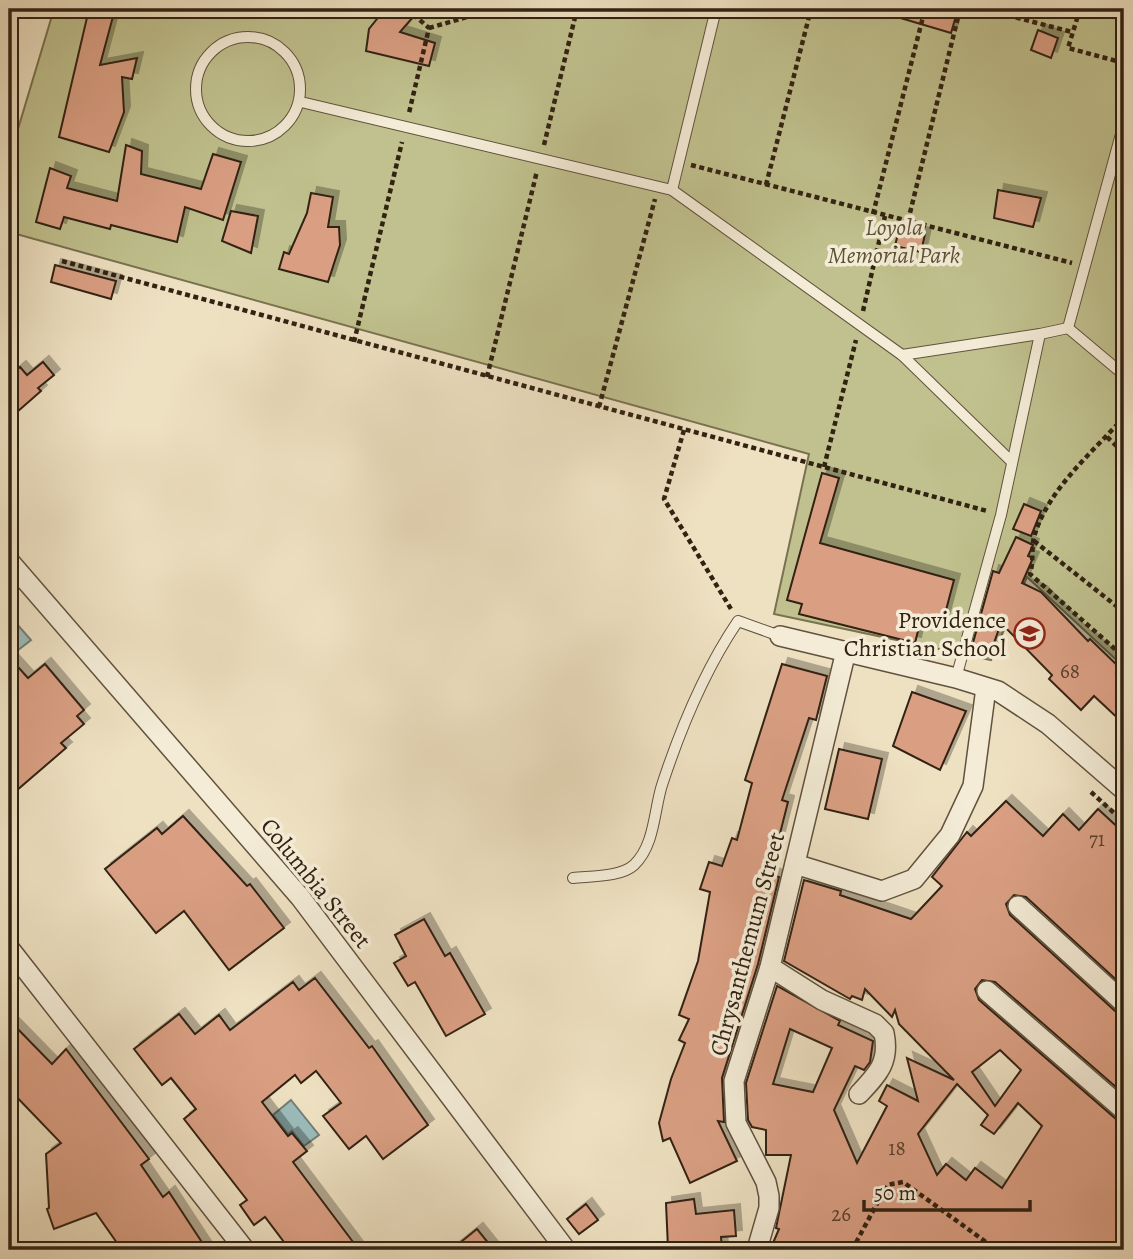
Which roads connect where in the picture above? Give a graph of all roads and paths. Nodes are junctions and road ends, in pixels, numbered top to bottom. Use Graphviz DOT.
graph roads {
  1 [pos="495,9"];
  2 [pos="577,9"];
  3 [pos="716,9"];
  4 [pos="811,9"];
  5 [pos="925,9"];
  6 [pos="960,9"];
  7 [pos="983,9"];
  8 [pos="1080,9"];
  9 [pos="411,10"];
  10 [pos="429,28"];
  11 [pos="1072,32"];
  12 [pos="1124,63"];
  13 [pos="300,102"];
  14 [pos="1124,123"];
  15 [pos="406,125"];
  16 [pos="541,157"];
  17 [pos="680,163"];
  18 [pos="659,185"];
  19 [pos="766,185"];
  20 [pos="672,190"];
  21 [pos="873,214"];
  22 [pos="908,221"];
  23 [pos="62,261"];
  24 [pos="1083,266"];
  25 [pos="1068,327"];
  26 [pos="1040,334"];
  27 [pos="354,342"];
  28 [pos="902,355"];
  29 [pos="1124,375"];
  30 [pos="486,377"];
  31 [pos="598,407"];
  32 [pos="1124,417"];
  33 [pos="684,430"];
  34 [pos="1107,437"];
  35 [pos="1124,453"];
  36 [pos="1012,462"];
  37 [pos="1001,514"];
  38 [pos="1032,540"];
  39 [pos="9,561"];
  40 [pos="1124,612"];
  41 [pos="738,621"];
  42 [pos="780,636"];
  43 [pos="846,651"];
  44 [pos="1124,657"];
  45 [pos="956,678"];
  46 [pos="986,688"];
  47 [pos="1124,790"];
  48 [pos="795,864"];
  49 [pos="573,878"];
  50 [pos="1018,906"];
  51 [pos="9,948"];
  52 [pos="770,967"];
  53 [pos="987,991"];
  54 [pos="1124,1003"];
  55 [pos="859,1094"];
  56 [pos="1124,1110"];
  57 [pos="758,1246"];
  58 [pos="245,1250"];
  59 [pos="566,1250"];
  60 [pos="852,1250"];
  61 [pos="997,1250"];
  1 -- 10 [label="path"];
  2 -- 16 [label="path"];
  3 -- 17 [label="lane"];
  4 -- 19 [label="path"];
  5 -- 21 [label="path"];
  6 -- 22 [label="path"];
  7 -- 11 [label="path"];
  8 -- 11 [label="path"];
  9 -- 10 [label="path"];
  10 -- 15 [label="path"];
  11 -- 12 [label="path"];
  13 -- 13 [label="lane"];
  13 -- 15 [label="lane"];
  14 -- 24 [label="lane"];
  15 -- 16 [label="lane"];
  15 -- 27 [label="path"];
  16 -- 18 [label="lane"];
  16 -- 30 [label="path"];
  17 -- 19 [label="path"];
  17 -- 20 [label="lane"];
  18 -- 20 [label="lane"];
  18 -- 31 [label="path"];
  19 -- 21 [label="path"];
  20 -- 28 [label="lane"];
  21 -- 22 [label="path"];
  22 -- 24 [label="path"];
  23 -- 27 [label="path"];
  24 -- 25 [label="lane"];
  25 -- 26 [label="lane"];
  25 -- 29 [label="lane"];
  26 -- 28 [label="lane"];
  26 -- 36 [label="lane"];
  27 -- 30 [label="path"];
  28 -- 36 [label="lane"];
  30 -- 31 [label="path"];
  31 -- 33 [label="path"];
  32 -- 34 [label="path"];
  33 -- 37 [label="path"];
  33 -- 41 [label="path"];
  34 -- 35 [label="path"];
  34 -- 38 [label="path"];
  36 -- 37 [label="lane"];
  37 -- 45 [label="lane"];
  38 -- 40 [label="path"];
  38 -- 44 [label="path"];
  39 -- 59 [label="street, Columbia Street"];
  41 -- 42 [label="lane"];
  41 -- 49 [label="lane"];
  42 -- 43 [label="street"];
  43 -- 45 [label="street"];
  43 -- 48 [label="street, Chrysanthemum Street"];
  45 -- 46 [label="street"];
  46 -- 47 [label="street"];
  46 -- 48 [label="street"];
  48 -- 52 [label="street, Chrysanthemum Street"];
  50 -- 54 [label="street"];
  51 -- 58 [label="street"];
  52 -- 55 [label="street"];
  52 -- 57 [label="street, Chrysanthemum Street"];
  53 -- 56 [label="street"];
  60 -- 61 [label="path"];
}
